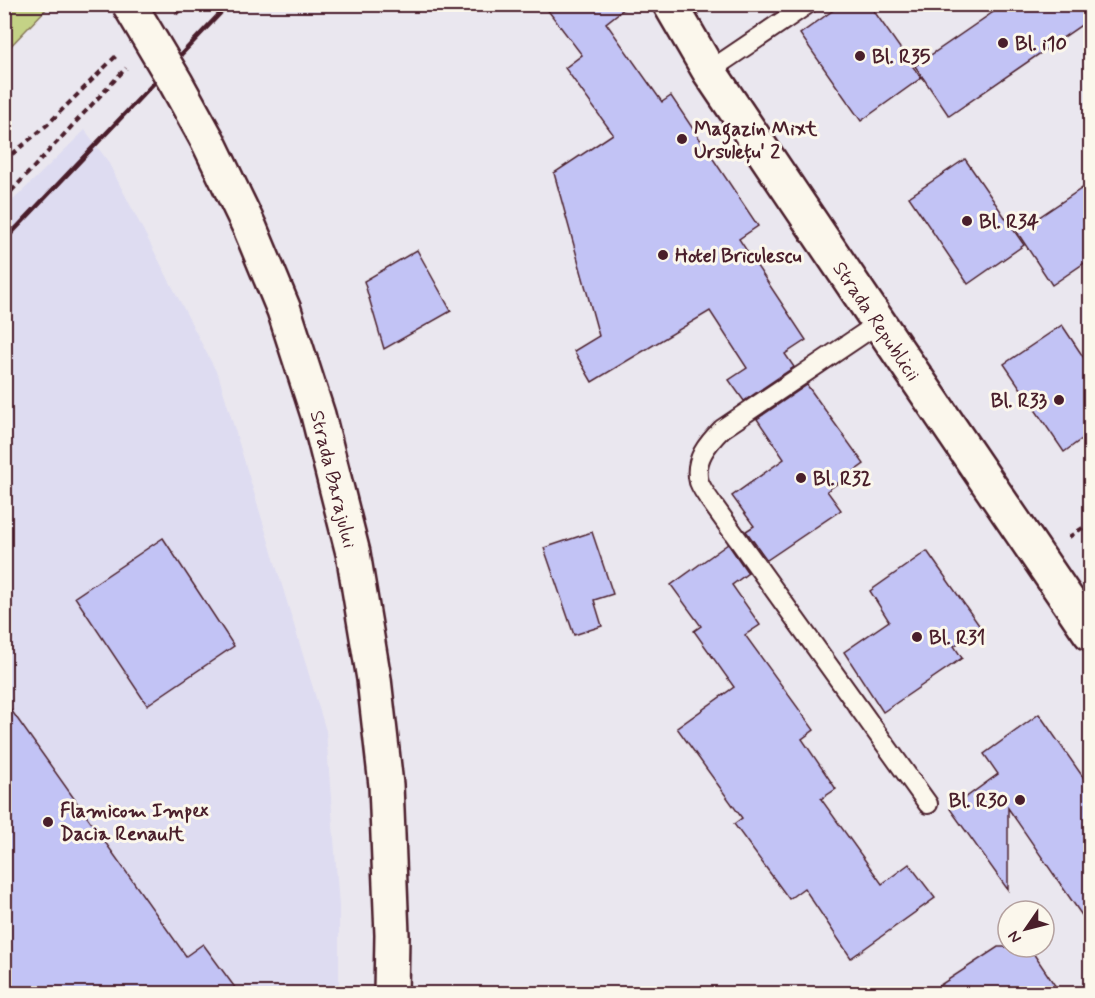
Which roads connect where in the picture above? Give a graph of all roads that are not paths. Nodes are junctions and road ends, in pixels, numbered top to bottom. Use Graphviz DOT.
graph roads {
  1 [pos="129,4"];
  2 [pos="670,4"];
  3 [pos="808,4"];
  4 [pos="709,71"];
  5 [pos="879,323"];
  6 [pos="1090,633"];
  7 [pos="928,804"];
  8 [pos="391,993"];
  1 -- 8 [label="main road, Strada Barajului, bridge"];
  2 -- 4 [label="main road, Strada Republicii"];
  3 -- 4 [label="lane"];
  4 -- 5 [label="main road, Strada Republicii"];
  5 -- 6 [label="main road, Strada Republicii"];
  5 -- 7 [label="lane"];
}
